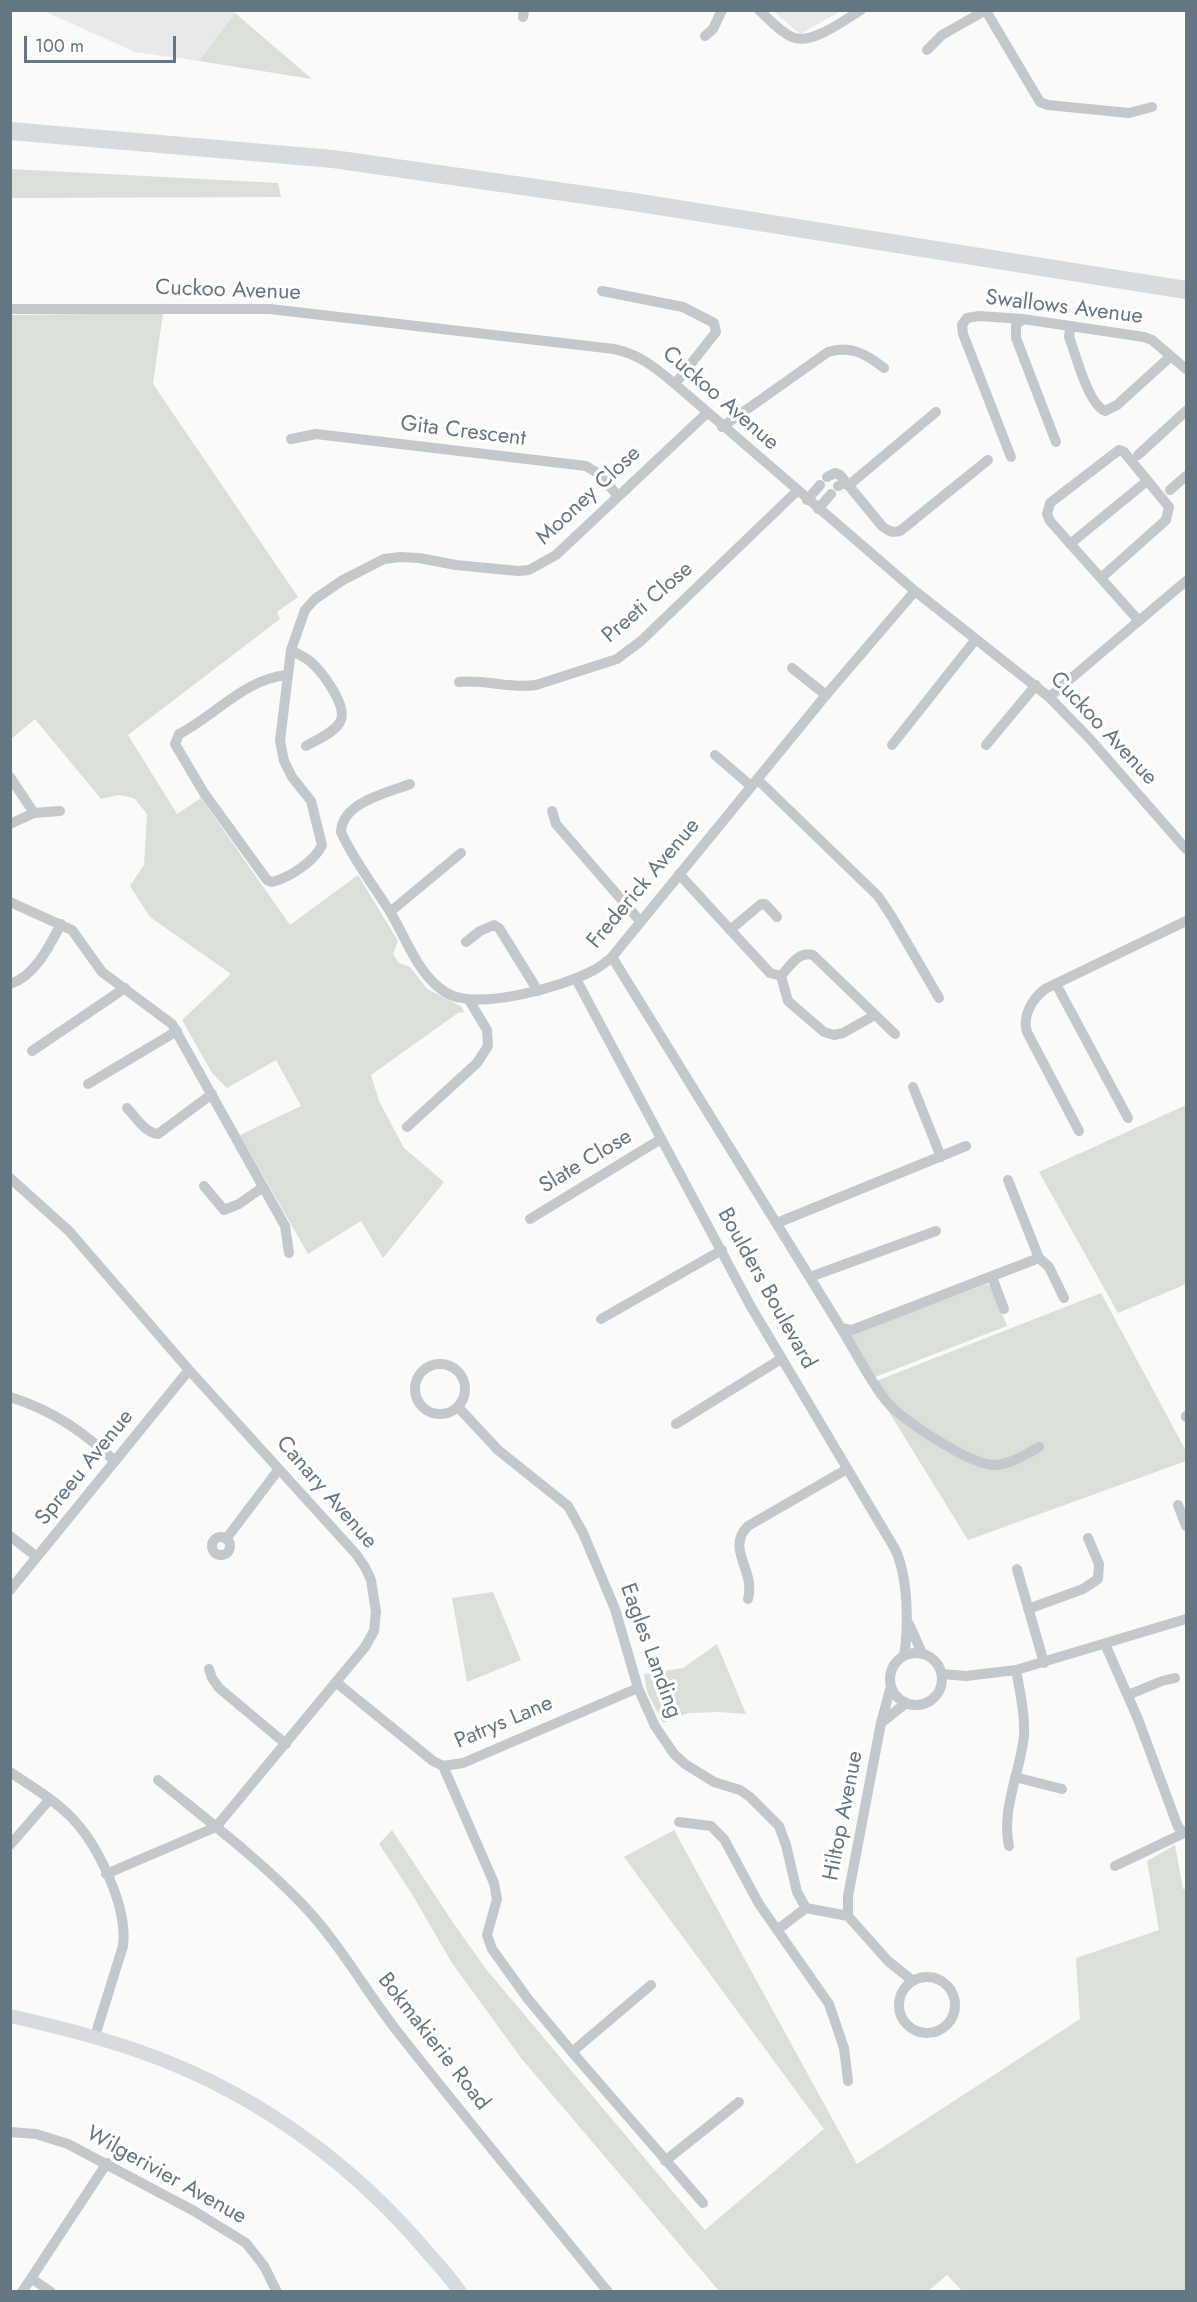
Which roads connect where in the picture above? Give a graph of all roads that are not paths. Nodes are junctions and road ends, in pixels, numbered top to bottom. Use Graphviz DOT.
graph roads {
  1 [pos="722,10"];
  2 [pos="759,10"];
  3 [pos="861,10"];
  4 [pos="986,11"];
  5 [pos="705,36"];
  6 [pos="927,50"];
  7 [pos="1152,107"];
  8 [pos="10,131"];
  9 [pos="1186,290"];
  10 [pos="602,291"];
  11 [pos="10,309"];
  12 [pos="1023,319"];
  13 [pos="1073,327"];
  14 [pos="1171,356"];
  15 [pos="884,368"];
  16 [pos="1186,369"];
  17 [pos="675,384"];
  18 [pos="1186,411"];
  19 [pos="936,412"];
  20 [pos="707,413"];
  21 [pos="722,427"];
  22 [pos="291,439"];
  23 [pos="1056,442"];
  24 [pos="1138,455"];
  25 [pos="1011,457"];
  26 [pos="988,460"];
  27 [pos="1186,476"];
  28 [pos="1147,481"];
  29 [pos="839,488"];
  30 [pos="1170,490"];
  31 [pos="797,491"];
  32 [pos="618,496"];
  33 [pos="807,500"];
  34 [pos="818,509"];
  35 [pos="1070,544"];
  36 [pos="1101,578"];
  37 [pos="1186,581"];
  38 [pos="915,591"];
  39 [pos="1139,621"];
  40 [pos="976,639"];
  41 [pos="291,650"];
  42 [pos="792,668"];
  43 [pos="287,675"];
  44 [pos="459,682"];
  45 [pos="1036,685"];
  46 [pos="826,695"];
  47 [pos="1049,697"];
  48 [pos="892,745"];
  49 [pos="986,745"];
  50 [pos="306,746"];
  51 [pos="716,755"];
  52 [pos="10,777"];
  53 [pos="754,783"];
  54 [pos="410,784"];
  55 [pos="60,811"];
  56 [pos="552,811"];
  57 [pos="34,813"];
  58 [pos="10,824"];
  59 [pos="1186,849"];
  60 [pos="461,853"];
  61 [pos="679,874"];
  62 [pos="10,902"];
  63 [pos="390,912"];
  64 [pos="777,917"];
  65 [pos="640,921"];
  66 [pos="1186,921"];
  67 [pos="61,924"];
  68 [pos="730,930"];
  69 [pos="466,942"];
  70 [pos="612,957"];
  71 [pos="781,976"];
  72 [pos="576,979"];
  73 [pos="10,984"];
  74 [pos="1056,984"];
  75 [pos="125,988"];
  76 [pos="538,991"];
  77 [pos="939,998"];
  78 [pos="469,1000"];
  79 [pos="875,1015"];
  80 [pos="177,1031"];
  81 [pos="895,1034"];
  82 [pos="32,1051"];
  83 [pos="88,1084"];
  84 [pos="913,1087"];
  85 [pos="212,1094"];
  86 [pos="127,1108"];
  87 [pos="1128,1118"];
  88 [pos="407,1127"];
  89 [pos="1079,1131"];
  90 [pos="661,1139"];
  91 [pos="966,1146"];
  92 [pos="941,1156"];
  93 [pos="10,1178"];
  94 [pos="1008,1180"];
  95 [pos="204,1186"];
  96 [pos="263,1187"];
  97 [pos="530,1219"];
  98 [pos="777,1223"];
  99 [pos="936,1231"];
  100 [pos="722,1250"];
  101 [pos="290,1252"];
  102 [pos="1039,1258"];
  103 [pos="810,1277"];
  104 [pos="992,1277"];
  105 [pos="1064,1298"];
  106 [pos="1004,1310"];
  107 [pos="601,1319"];
  108 [pos="841,1328"];
  109 [pos="781,1359"];
  110 [pos="189,1370"];
  111 [pos="10,1397"];
  112 [pos="458,1407"];
  113 [pos="676,1425"];
  114 [pos="1039,1447"];
  115 [pos="115,1461"];
  116 [pos="279,1469"];
  117 [pos="847,1469"];
  118 [pos="1178,1505"];
  119 [pos="1186,1526"];
  120 [pos="10,1536"];
  121 [pos="1088,1538"];
  122 [pos="226,1539"];
  123 [pos="37,1557"];
  124 [pos="1017,1569"];
  125 [pos="10,1590"];
  126 [pos="748,1599"];
  127 [pos="1028,1609"];
  128 [pos="1186,1619"];
  129 [pos="908,1621"];
  130 [pos="1105,1644"];
  131 [pos="922,1653"];
  132 [pos="904,1656"];
  133 [pos="1044,1663"];
  134 [pos="209,1669"];
  135 [pos="1016,1671"];
  136 [pos="942,1674"];
  137 [pos="966,1676"];
  138 [pos="1175,1678"];
  139 [pos="337,1683"];
  140 [pos="891,1686"];
  141 [pos="638,1688"];
  142 [pos="940,1688"];
  143 [pos="1128,1695"];
  144 [pos="906,1703"];
  145 [pos="881,1723"];
  146 [pos="286,1744"];
  147 [pos="443,1766"];
  148 [pos="10,1772"];
  149 [pos="1015,1777"];
  150 [pos="158,1780"];
  151 [pos="1062,1789"];
  152 [pos="50,1799"];
  153 [pos="679,1822"];
  154 [pos="216,1827"];
  155 [pos="1185,1832"];
  156 [pos="10,1845"];
  157 [pos="1010,1846"];
  158 [pos="1115,1866"];
  159 [pos="106,1874"];
  160 [pos="806,1908"];
  161 [pos="848,1916"];
  162 [pos="777,1930"];
  163 [pos="913,1981"];
  164 [pos="651,1985"];
  165 [pos="10,2016"];
  166 [pos="95,2036"];
  167 [pos="572,2052"];
  168 [pos="849,2081"];
  169 [pos="739,2102"];
  170 [pos="10,2132"];
  171 [pos="665,2161"];
  172 [pos="107,2163"];
  173 [pos="703,2203"];
  174 [pos="31,2278"];
  175 [pos="22,2292"];
  176 [pos="51,2292"];
  177 [pos="277,2292"];
  178 [pos="460,2292"];
  179 [pos="608,2292"];
  1 -- 5 [label="street"];
  2 -- 3 [label="street"];
  4 -- 6 [label="street"];
  4 -- 7 [label="street"];
  8 -- 9 [label="highway"];
  10 -- 17 [label="street"];
  11 -- 17 [label="street, Cuckoo Avenue"];
  12 -- 13 [label="street, Swallows Avenue"];
  12 -- 23 [label="street"];
  12 -- 25 [label="street, Swallows Avenue"];
  13 -- 14 [label="street, Swallows Avenue"];
  13 -- 14 [label="street"];
  14 -- 16 [label="street, Swallows Avenue"];
  15 -- 21 [label="street"];
  17 -- 20 [label="street, Cuckoo Avenue"];
  18 -- 24 [label="street"];
  19 -- 29 [label="street"];
  20 -- 21 [label="street, Cuckoo Avenue"];
  20 -- 32 [label="street, Mooney Close"];
  21 -- 31 [label="street, Cuckoo Avenue"];
  22 -- 32 [label="street, Gita Crescent"];
  26 -- 29 [label="street"];
  27 -- 30 [label="street"];
  28 -- 35 [label="street"];
  28 -- 35 [label="street"];
  28 -- 36 [label="street"];
  29 -- 33 [label="street"];
  29 -- 34 [label="street"];
  31 -- 33 [label="street, Cuckoo Avenue"];
  31 -- 44 [label="street, Preeti Close"];
  32 -- 41 [label="street, Mooney Close"];
  33 -- 34 [label="street, Cuckoo Avenue"];
  34 -- 38 [label="street, Cuckoo Avenue"];
  35 -- 36 [label="street"];
  36 -- 39 [label="street"];
  37 -- 39 [label="street"];
  38 -- 40 [label="street, Cuckoo Avenue"];
  38 -- 46 [label="street, Frederick Avenue"];
  39 -- 47 [label="street"];
  40 -- 45 [label="street, Cuckoo Avenue"];
  40 -- 48 [label="street"];
  41 -- 43 [label="street, Mooney Close"];
  41 -- 50 [label="street"];
  42 -- 46 [label="street"];
  43 -- 43 [label="street, Mooney Close"];
  45 -- 47 [label="street, Cuckoo Avenue"];
  45 -- 49 [label="street"];
  46 -- 53 [label="street, Frederick Avenue"];
  47 -- 59 [label="street, Cuckoo Avenue"];
  51 -- 53 [label="street"];
  52 -- 57 [label="street"];
  53 -- 61 [label="street, Frederick Avenue"];
  53 -- 77 [label="street"];
  54 -- 63 [label="street, Frederick Avenue"];
  55 -- 57 [label="street"];
  56 -- 65 [label="street"];
  57 -- 58 [label="street"];
  60 -- 63 [label="street"];
  61 -- 65 [label="street, Frederick Avenue"];
  61 -- 68 [label="street"];
  62 -- 67 [label="street"];
  63 -- 78 [label="street, Frederick Avenue"];
  64 -- 68 [label="street"];
  65 -- 70 [label="street, Frederick Avenue"];
  66 -- 74 [label="street"];
  67 -- 73 [label="street"];
  67 -- 75 [label="street"];
  68 -- 71 [label="street"];
  69 -- 76 [label="street"];
  70 -- 72 [label="street, Frederick Avenue"];
  70 -- 98 [label="street"];
  71 -- 79 [label="street"];
  71 -- 79 [label="street"];
  72 -- 76 [label="street, Frederick Avenue"];
  72 -- 90 [label="street, Boulders Boulevard"];
  74 -- 87 [label="street"];
  74 -- 89 [label="street"];
  75 -- 80 [label="street"];
  75 -- 82 [label="street"];
  76 -- 78 [label="street, Frederick Avenue"];
  78 -- 88 [label="street"];
  79 -- 81 [label="street"];
  80 -- 83 [label="street"];
  80 -- 85 [label="street"];
  84 -- 92 [label="street"];
  85 -- 86 [label="street"];
  85 -- 96 [label="street"];
  90 -- 97 [label="street, Slate Close"];
  90 -- 100 [label="street, Boulders Boulevard"];
  91 -- 92 [label="street"];
  92 -- 98 [label="street"];
  93 -- 110 [label="street, Canary Avenue"];
  94 -- 102 [label="street"];
  95 -- 96 [label="street"];
  96 -- 101 [label="street"];
  98 -- 103 [label="street"];
  99 -- 103 [label="street"];
  100 -- 107 [label="street"];
  100 -- 109 [label="street, Boulders Boulevard"];
  102 -- 104 [label="street"];
  102 -- 105 [label="street"];
  103 -- 108 [label="street"];
  104 -- 106 [label="street"];
  104 -- 108 [label="street"];
  108 -- 114 [label="street"];
  109 -- 113 [label="street"];
  109 -- 117 [label="street, Boulders Boulevard"];
  110 -- 115 [label="street, Spreeu Avenue"];
  110 -- 116 [label="street, Canary Avenue"];
  111 -- 115 [label="street"];
  112 -- 112 [label="street"];
  112 -- 141 [label="street, Eagles Landing"];
  115 -- 123 [label="street, Spreeu Avenue"];
  116 -- 122 [label="street"];
  116 -- 139 [label="street, Canary Avenue"];
  117 -- 126 [label="street"];
  117 -- 129 [label="street, Boulders Boulevard"];
  118 -- 119 [label="street"];
  120 -- 123 [label="street"];
  121 -- 127 [label="street"];
  123 -- 125 [label="street, Spreeu Avenue"];
  124 -- 127 [label="street"];
  127 -- 133 [label="street"];
  128 -- 130 [label="street"];
  129 -- 131 [label="street, Boulders Boulevard"];
  129 -- 132 [label="street, Boulders Boulevard"];
  130 -- 133 [label="street"];
  130 -- 143 [label="street"];
  131 -- 132 [label="street"];
  131 -- 136 [label="street"];
  132 -- 140 [label="street, Hiltop Avenue"];
  133 -- 135 [label="street"];
  134 -- 146 [label="street"];
  135 -- 137 [label="street"];
  135 -- 149 [label="street"];
  136 -- 137 [label="street"];
  136 -- 142 [label="street"];
  137 -- 142 [label="street, Hiltop Avenue"];
  138 -- 143 [label="street"];
  139 -- 146 [label="street, Canary Avenue"];
  139 -- 147 [label="street, Patrys Lane"];
  140 -- 144 [label="street"];
  140 -- 145 [label="street, Hiltop Avenue"];
  141 -- 147 [label="street, Patrys Lane"];
  141 -- 160 [label="street, Eagles Landing"];
  142 -- 144 [label="street, Hiltop Avenue"];
  143 -- 155 [label="street"];
  144 -- 145 [label="street, Hiltop Avenue"];
  145 -- 161 [label="street, Hiltop Avenue"];
  146 -- 154 [label="street, Canary Avenue"];
  147 -- 167 [label="street"];
  148 -- 152 [label="street"];
  149 -- 151 [label="street"];
  149 -- 157 [label="street"];
  150 -- 154 [label="street, Bokmakierie Road"];
  152 -- 156 [label="street"];
  152 -- 159 [label="street"];
  153 -- 162 [label="street"];
  154 -- 159 [label="street, Canary Avenue"];
  154 -- 179 [label="street, Bokmakierie Road"];
  155 -- 158 [label="street"];
  159 -- 166 [label="street"];
  160 -- 161 [label="street"];
  160 -- 162 [label="street"];
  161 -- 163 [label="street"];
  162 -- 168 [label="street"];
  163 -- 163 [label="street"];
  164 -- 167 [label="street"];
  165 -- 166 [label="street"];
  166 -- 178 [label="street"];
  167 -- 171 [label="street"];
  169 -- 171 [label="street"];
  170 -- 172 [label="street, Wilgerivier Avenue"];
  171 -- 173 [label="street"];
  172 -- 174 [label="street"];
  172 -- 177 [label="street, Wilgerivier Avenue"];
  174 -- 175 [label="street"];
  174 -- 176 [label="street"];
}
